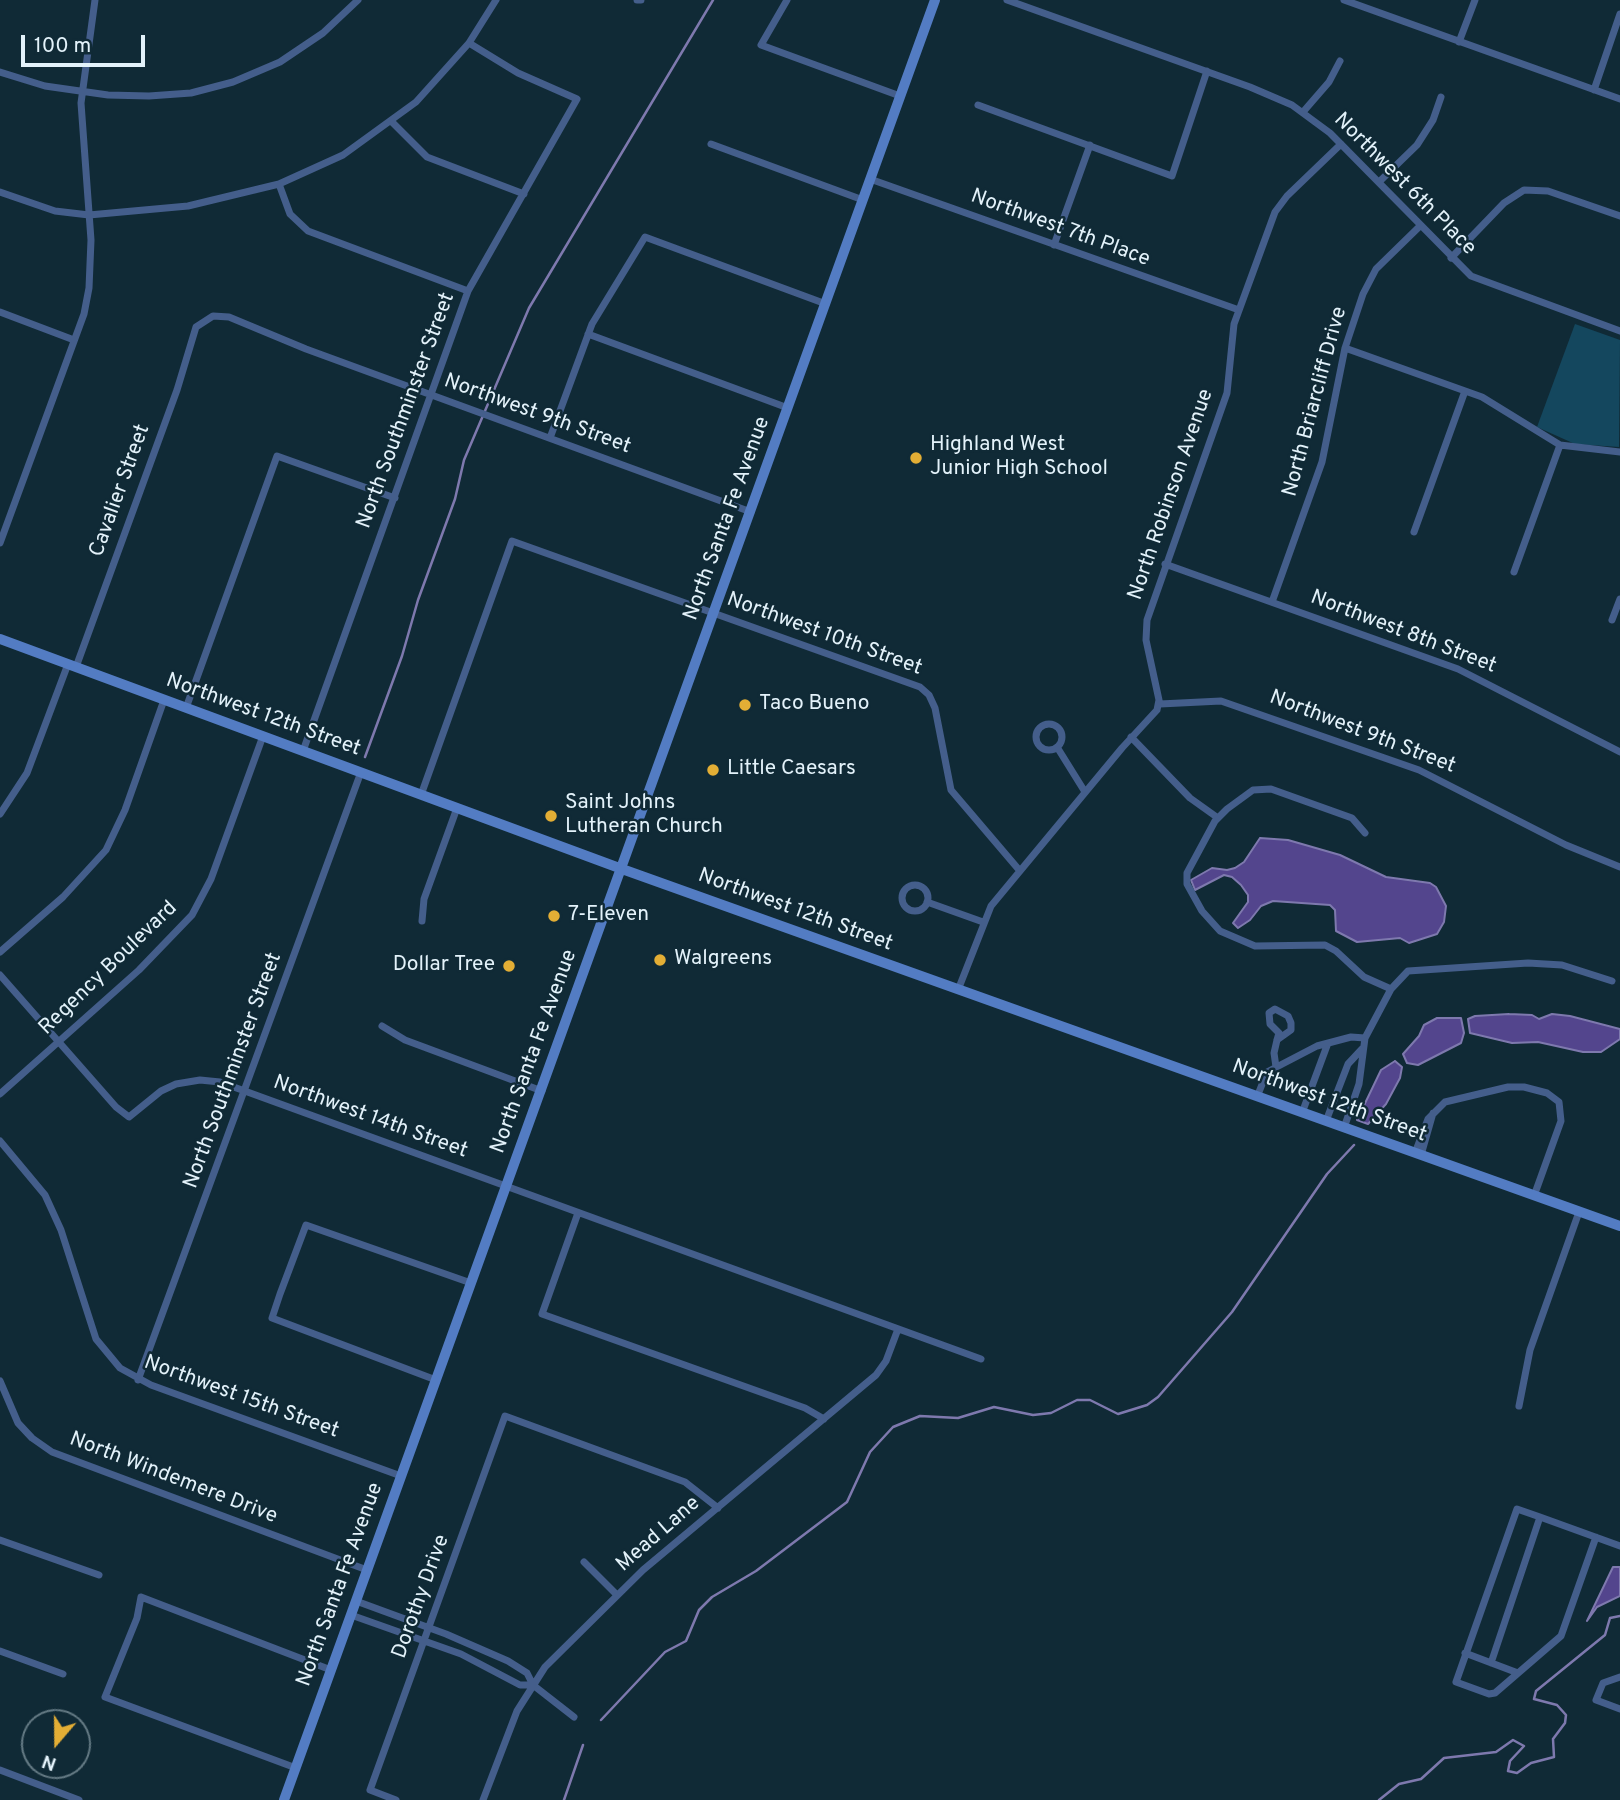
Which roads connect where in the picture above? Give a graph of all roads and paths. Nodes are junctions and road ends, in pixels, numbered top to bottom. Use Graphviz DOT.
graph roads {
  1 [pos="95,0"];
  2 [pos="358,0"];
  3 [pos="496,0"];
  4 [pos="787,0"];
  5 [pos="935,0"];
  6 [pos="1007,0"];
  7 [pos="1344,0"];
  8 [pos="1475,0"];
  9 [pos="1620,14"];
  10 [pos="1459,42"];
  11 [pos="469,43"];
  12 [pos="1340,61"];
  13 [pos="1207,71"];
  14 [pos="0,72"];
  15 [pos="1594,90"];
  16 [pos="83,91"];
  17 [pos="900,96"];
  18 [pos="1441,97"];
  19 [pos="1620,99"];
  20 [pos="978,105"];
  21 [pos="1303,112"];
  22 [pos="391,122"];
  23 [pos="711,144"];
  24 [pos="1341,144"];
  25 [pos="1090,145"];
  26 [pos="870,179"];
  27 [pos="1379,182"];
  28 [pos="279,184"];
  29 [pos="0,192"];
  30 [pos="524,194"];
  31 [pos="863,200"];
  32 [pos="89,215"];
  33 [pos="1620,216"];
  34 [pos="1420,226"];
  35 [pos="1054,245"];
  36 [pos="1451,258"];
  37 [pos="468,291"];
  38 [pos="826,304"];
  39 [pos="1239,310"];
  40 [pos="0,312"];
  41 [pos="196,327"];
  42 [pos="1620,331"];
  43 [pos="587,334"];
  44 [pos="74,340"];
  45 [pos="1345,348"];
  46 [pos="1465,391"];
  47 [pos="432,395"];
  48 [pos="788,408"];
  49 [pos="550,438"];
  50 [pos="1560,445"];
  51 [pos="1620,452"];
  52 [pos="395,498"];
  53 [pos="751,512"];
  54 [pos="1414,533"];
  55 [pos="0,543"];
  56 [pos="1165,564"];
  57 [pos="1514,572"];
  58 [pos="1620,599"];
  59 [pos="1272,602"];
  60 [pos="714,614"];
  61 [pos="1612,620"];
  62 [pos="0,639"];
  63 [pos="72,666"];
  64 [pos="164,700"];
  65 [pos="1160,704"];
  66 [pos="186,708"];
  67 [pos="263,736"];
  68 [pos="1131,737"];
  69 [pos="1057,747"];
  70 [pos="303,751"];
  71 [pos="1620,752"];
  72 [pos="361,772"];
  73 [pos="1085,792"];
  74 [pos="421,795"];
  75 [pos="457,808"];
  76 [pos="0,814"];
  77 [pos="1219,817"];
  78 [pos="1366,833"];
  79 [pos="1620,867"];
  80 [pos="622,869"];
  81 [pos="1020,871"];
  82 [pos="927,902"];
  83 [pos="422,921"];
  84 [pos="983,922"];
  85 [pos="0,952"];
  86 [pos="0,975"];
  87 [pos="1612,981"];
  88 [pos="1391,989"];
  89 [pos="958,990"];
  90 [pos="382,1026"];
  91 [pos="1365,1038"];
  92 [pos="1277,1040"];
  93 [pos="59,1041"];
  94 [pos="1328,1043"];
  95 [pos="1363,1049"];
  96 [pos="1276,1067"];
  97 [pos="542,1091"];
  98 [pos="245,1092"];
  99 [pos="0,1094"];
  100 [pos="1257,1097"];
  101 [pos="1302,1113"];
  102 [pos="1326,1121"];
  103 [pos="1345,1128"];
  104 [pos="0,1141"];
  105 [pos="1418,1154"];
  106 [pos="507,1186"];
  107 [pos="1534,1196"];
  108 [pos="1579,1212"];
  109 [pos="578,1213"];
  110 [pos="1620,1226"];
  111 [pos="471,1283"];
  112 [pos="898,1329"];
  113 [pos="981,1359"];
  114 [pos="138,1380"];
  115 [pos="436,1380"];
  116 [pos="0,1381"];
  117 [pos="1519,1406"];
  118 [pos="824,1419"];
  119 [pos="401,1476"];
  120 [pos="718,1508"];
  121 [pos="1540,1517"];
  122 [pos="1596,1537"];
  123 [pos="0,1540"];
  124 [pos="1620,1546"];
  125 [pos="584,1562"];
  126 [pos="368,1570"];
  127 [pos="99,1575"];
  128 [pos="617,1595"];
  129 [pos="356,1601"];
  130 [pos="351,1615"];
  131 [pos="430,1628"];
  132 [pos="425,1641"];
  133 [pos="0,1651"];
  134 [pos="1465,1653"];
  135 [pos="1491,1663"];
  136 [pos="331,1670"];
  137 [pos="1518,1672"];
  138 [pos="64,1674"];
  139 [pos="1620,1677"];
  140 [pos="533,1685"];
  141 [pos="1620,1709"];
  142 [pos="574,1717"];
  143 [pos="296,1768"];
  144 [pos="0,1770"];
  145 [pos="79,1800"];
  146 [pos="284,1800"];
  147 [pos="396,1800"];
  148 [pos="483,1800"];
  1 -- 16 [label="street"];
  2 -- 16 [label="street"];
  3 -- 11 [label="street"];
  4 -- 17 [label="street"];
  5 -- 17 [label="main road, North Santa Fe Avenue"];
  6 -- 13 [label="street, Northwest 6th Place"];
  7 -- 10 [label="street"];
  8 -- 10 [label="street"];
  9 -- 15 [label="street"];
  10 -- 15 [label="street"];
  11 -- 22 [label="street"];
  11 -- 30 [label="street, North Southminster Street"];
  12 -- 21 [label="street"];
  13 -- 21 [label="street, Northwest 6th Place"];
  13 -- 25 [label="street"];
  14 -- 16 [label="street"];
  15 -- 19 [label="street"];
  16 -- 32 [label="street"];
  17 -- 26 [label="main road, North Santa Fe Avenue"];
  18 -- 27 [label="street"];
  20 -- 25 [label="street"];
  21 -- 24 [label="street, Northwest 6th Place"];
  22 -- 28 [label="street"];
  22 -- 30 [label="street"];
  23 -- 31 [label="street"];
  24 -- 27 [label="street, Northwest 6th Place"];
  24 -- 39 [label="street, North Robinson Avenue"];
  25 -- 35 [label="street"];
  26 -- 31 [label="main road, North Santa Fe Avenue"];
  26 -- 35 [label="street, Northwest 7th Place"];
  27 -- 34 [label="street, Northwest 6th Place"];
  28 -- 32 [label="street"];
  28 -- 37 [label="street"];
  29 -- 32 [label="street"];
  30 -- 37 [label="street, North Southminster Street"];
  31 -- 38 [label="main road, North Santa Fe Avenue"];
  32 -- 44 [label="street"];
  33 -- 36 [label="street"];
  34 -- 36 [label="street, Northwest 6th Place"];
  34 -- 45 [label="street, North Briarcliff Drive"];
  35 -- 39 [label="street, Northwest 7th Place"];
  36 -- 42 [label="street, Northwest 6th Place"];
  37 -- 47 [label="street, North Southminster Street"];
  38 -- 43 [label="street"];
  38 -- 48 [label="main road, North Santa Fe Avenue"];
  39 -- 56 [label="street, North Robinson Avenue"];
  40 -- 44 [label="street"];
  41 -- 47 [label="street, Northwest 9th Street"];
  41 -- 63 [label="street, Cavalier Street"];
  43 -- 48 [label="street"];
  43 -- 49 [label="street"];
  44 -- 55 [label="street"];
  45 -- 46 [label="street"];
  45 -- 59 [label="street, North Briarcliff Drive"];
  46 -- 50 [label="street"];
  46 -- 54 [label="street"];
  47 -- 49 [label="street, Northwest 9th Street"];
  47 -- 52 [label="street, North Southminster Street"];
  48 -- 53 [label="main road, North Santa Fe Avenue"];
  49 -- 53 [label="street, Northwest 9th Street"];
  50 -- 51 [label="street"];
  50 -- 57 [label="street"];
  52 -- 66 [label="street"];
  52 -- 70 [label="street, North Southminster Street"];
  53 -- 60 [label="main road, North Santa Fe Avenue"];
  56 -- 59 [label="street, Northwest 8th Street"];
  56 -- 65 [label="street, North Robinson Avenue"];
  58 -- 61 [label="street"];
  59 -- 71 [label="street, Northwest 8th Street"];
  60 -- 74 [label="street, Northwest 10th Street"];
  60 -- 80 [label="main road, North Santa Fe Avenue"];
  60 -- 81 [label="street, Northwest 10th Street"];
  62 -- 63 [label="main road, Northwest 12th Street"];
  63 -- 64 [label="main road, Northwest 12th Street"];
  63 -- 76 [label="street, Cavalier Street"];
  64 -- 66 [label="main road, Northwest 12th Street"];
  64 -- 85 [label="street"];
  65 -- 68 [label="street"];
  65 -- 79 [label="street, Northwest 9th Street"];
  66 -- 67 [label="main road, Northwest 12th Street"];
  67 -- 70 [label="main road, Northwest 12th Street"];
  67 -- 93 [label="street, Regency Boulevard"];
  68 -- 73 [label="street"];
  68 -- 77 [label="street"];
  69 -- 73 [label="street"];
  70 -- 72 [label="main road, Northwest 12th Street"];
  72 -- 74 [label="main road, Northwest 12th Street"];
  72 -- 98 [label="street, North Southminster Street"];
  73 -- 81 [label="street"];
  74 -- 75 [label="main road, Northwest 12th Street"];
  75 -- 80 [label="main road, Northwest 12th Street"];
  75 -- 83 [label="street"];
  77 -- 78 [label="street"];
  77 -- 88 [label="street"];
  80 -- 89 [label="main road, Northwest 12th Street"];
  80 -- 97 [label="main road, North Santa Fe Avenue"];
  81 -- 84 [label="street"];
  82 -- 84 [label="street"];
  84 -- 89 [label="street"];
  86 -- 93 [label="street, Northwest 14th Street"];
  87 -- 88 [label="street"];
  88 -- 91 [label="street"];
  89 -- 100 [label="main road, Northwest 12th Street"];
  90 -- 97 [label="street"];
  91 -- 94 [label="street"];
  91 -- 95 [label="street"];
  92 -- 96 [label="street"];
  93 -- 98 [label="street, Northwest 14th Street"];
  93 -- 99 [label="street, Regency Boulevard"];
  94 -- 96 [label="street"];
  94 -- 101 [label="street"];
  95 -- 102 [label="street"];
  95 -- 103 [label="street"];
  96 -- 100 [label="street"];
  97 -- 106 [label="main road, North Santa Fe Avenue"];
  98 -- 106 [label="street, Northwest 14th Street"];
  98 -- 114 [label="street, North Southminster Street"];
  100 -- 101 [label="main road, Northwest 12th Street"];
  101 -- 102 [label="main road, Northwest 12th Street"];
  102 -- 103 [label="main road, Northwest 12th Street"];
  103 -- 105 [label="main road, Northwest 12th Street"];
  104 -- 114 [label="street, Northwest 15th Street"];
  105 -- 107 [label="main road, Northwest 12th Street"];
  105 -- 107 [label="street"];
  106 -- 109 [label="street, Northwest 14th Street"];
  106 -- 111 [label="main road, North Santa Fe Avenue"];
  107 -- 108 [label="main road, Northwest 12th Street"];
  108 -- 110 [label="main road, Northwest 12th Street"];
  108 -- 117 [label="street"];
  109 -- 112 [label="street, Northwest 14th Street"];
  109 -- 118 [label="street"];
  111 -- 115 [label="main road, North Santa Fe Avenue"];
  111 -- 115 [label="street"];
  112 -- 113 [label="street, Northwest 14th Street"];
  112 -- 118 [label="street, Mead Lane"];
  114 -- 119 [label="street, Northwest 15th Street"];
  115 -- 119 [label="main road, North Santa Fe Avenue"];
  116 -- 126 [label="street, North Windemere Drive"];
  118 -- 120 [label="street, Mead Lane"];
  119 -- 126 [label="main road, North Santa Fe Avenue"];
  120 -- 128 [label="street, Mead Lane"];
  120 -- 131 [label="street, Dorothy Drive"];
  121 -- 122 [label="street"];
  121 -- 134 [label="street"];
  121 -- 135 [label="street"];
  122 -- 124 [label="street"];
  122 -- 137 [label="street"];
  123 -- 127 [label="street"];
  125 -- 128 [label="street"];
  126 -- 129 [label="main road, North Santa Fe Avenue"];
  128 -- 140 [label="street, Mead Lane"];
  129 -- 130 [label="main road, North Santa Fe Avenue"];
  129 -- 131 [label="street"];
  130 -- 132 [label="street"];
  130 -- 136 [label="main road, North Santa Fe Avenue"];
  131 -- 132 [label="street, Dorothy Drive"];
  131 -- 140 [label="street"];
  132 -- 140 [label="street"];
  132 -- 147 [label="street, Dorothy Drive"];
  133 -- 138 [label="street"];
  134 -- 135 [label="street"];
  134 -- 137 [label="street"];
  135 -- 137 [label="street"];
  136 -- 143 [label="main road, North Santa Fe Avenue"];
  136 -- 143 [label="street"];
  139 -- 141 [label="street"];
  140 -- 142 [label="street"];
  140 -- 148 [label="street, Mead Lane"];
  143 -- 146 [label="main road, North Santa Fe Avenue"];
  144 -- 145 [label="street"];
}
